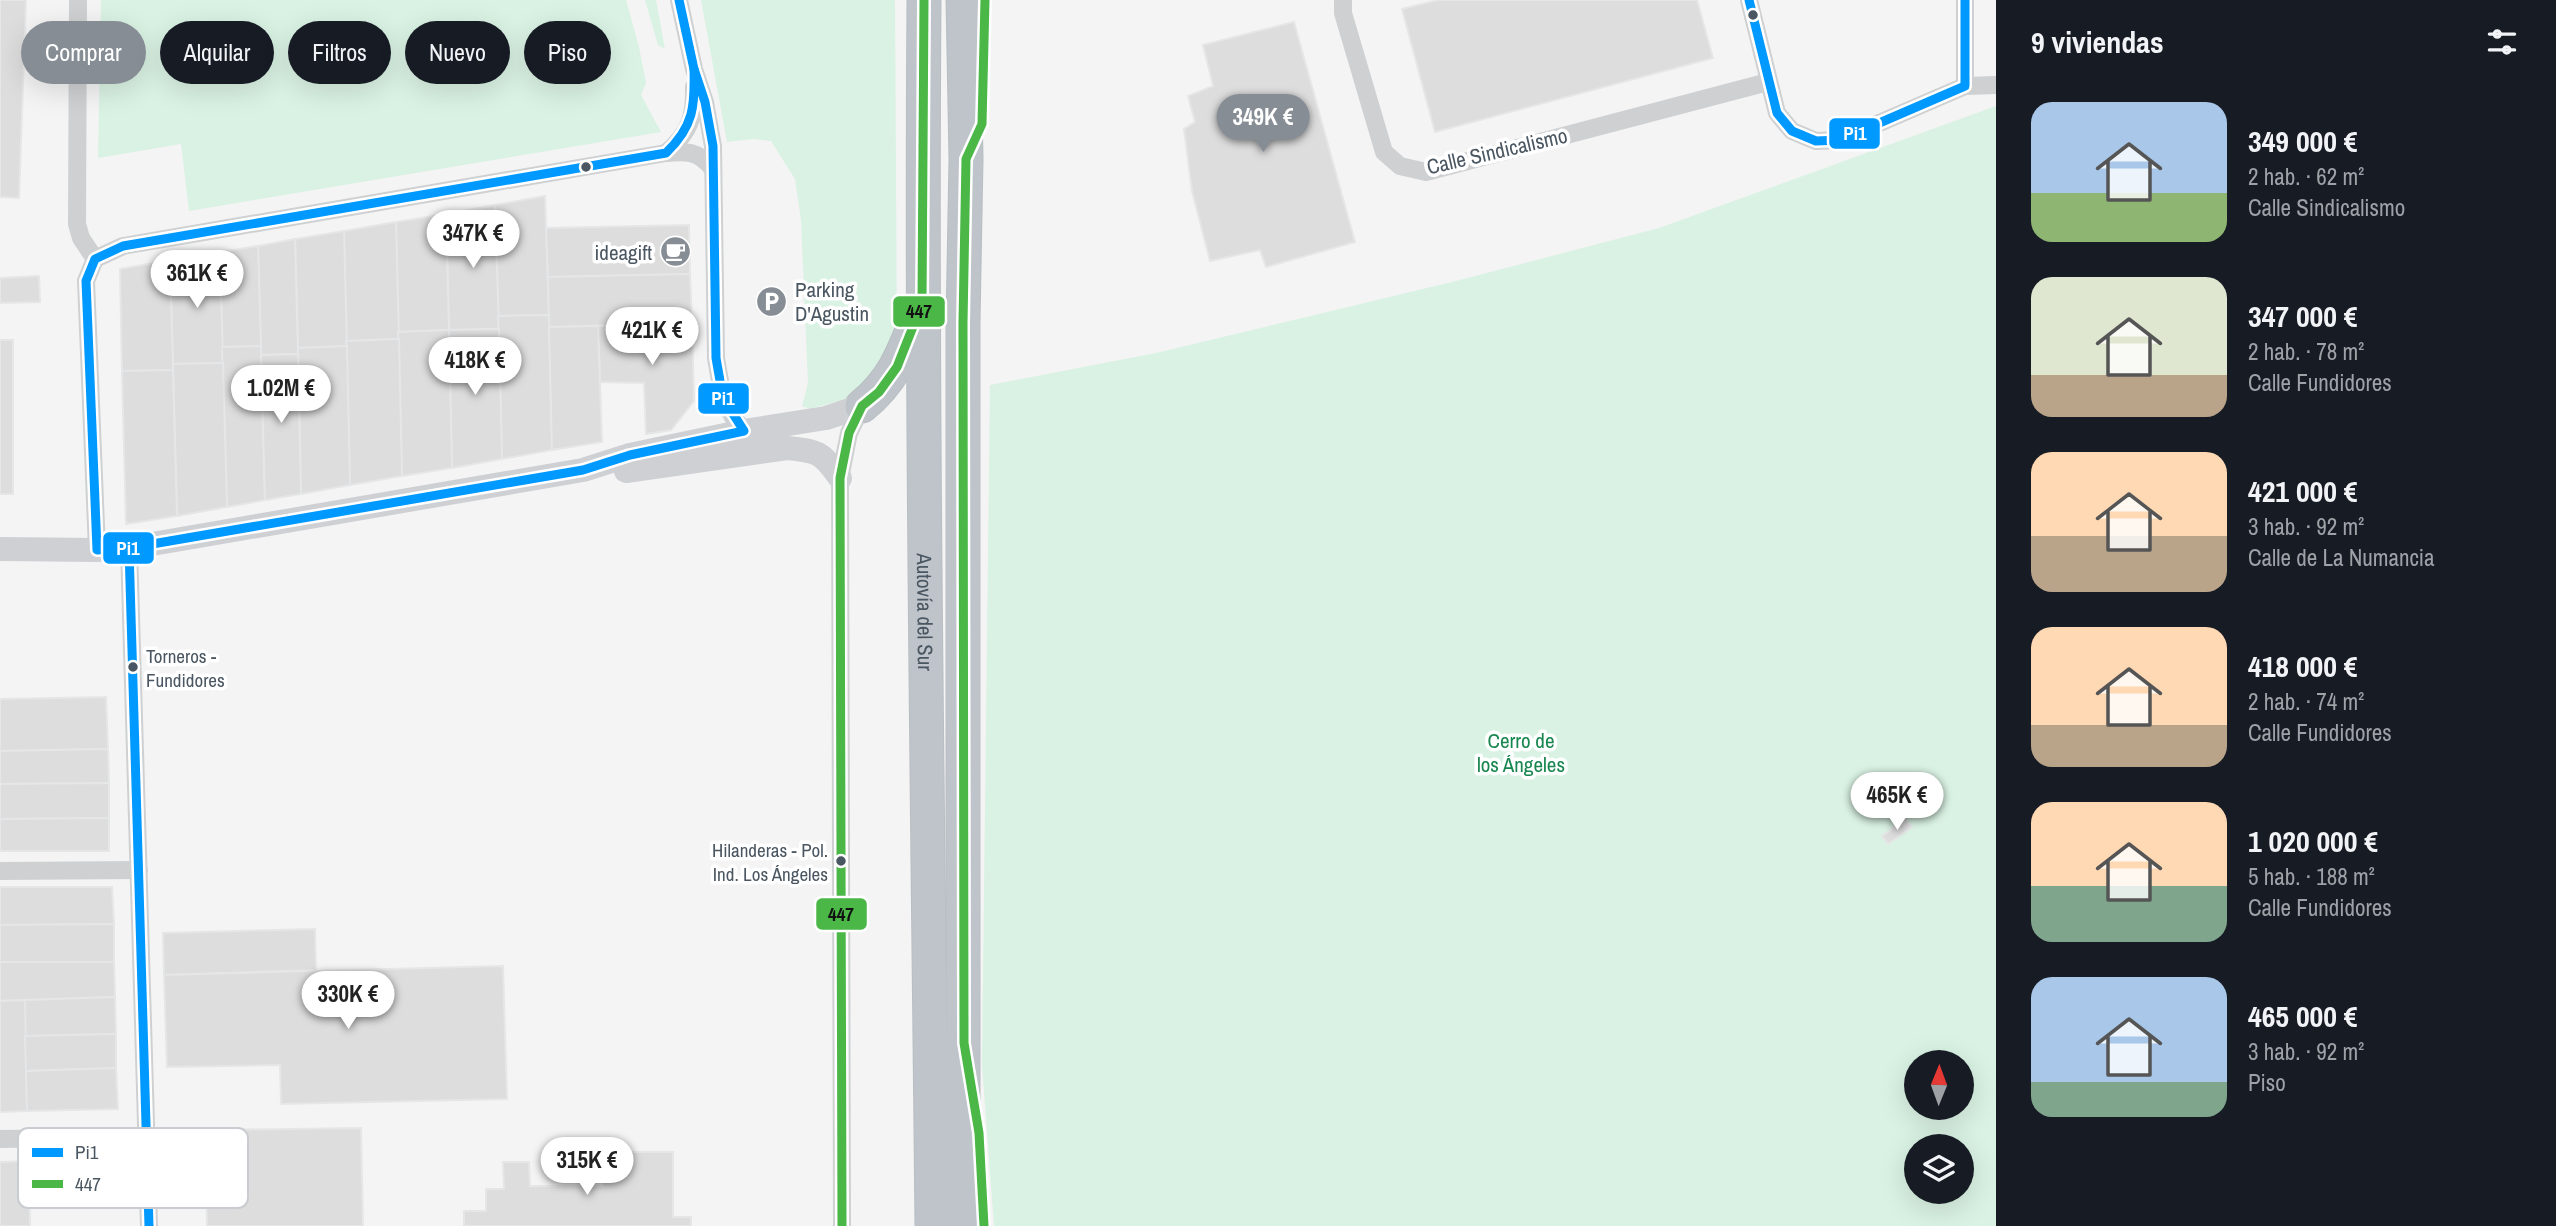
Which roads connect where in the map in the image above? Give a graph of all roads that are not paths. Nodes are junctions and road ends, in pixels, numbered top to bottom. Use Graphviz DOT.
graph roads {
  1 [pos="78,0"];
  2 [pos="680,0"];
  3 [pos="924,0"];
  4 [pos="963,0"];
  5 [pos="985,0"];
  6 [pos="1343,0"];
  7 [pos="1749,0"];
  8 [pos="1965,0"];
  9 [pos="694,69"];
  10 [pos="1768,82"];
  11 [pos="1996,85"];
  12 [pos="1965,86"];
  13 [pos="666,153"];
  14 [pos="966,159"];
  15 [pos="713,169"];
  16 [pos="94,259"];
  17 [pos="922,304"];
  18 [pos="862,406"];
  19 [pos="742,443"];
  20 [pos="840,478"];
  21 [pos="129,548"];
  22 [pos="0,549"];
  23 [pos="97,550"];
  24 [pos="0,870"];
  25 [pos="139,870"];
  26 [pos="964,1043"];
  27 [pos="146,1128"];
  28 [pos="0,1139"];
  29 [pos="18,1139"];
  30 [pos="148,1208"];
  31 [pos="149,1226"];
  32 [pos="842,1226"];
  33 [pos="932,1226"];
  34 [pos="963,1226"];
  35 [pos="984,1226"];
  1 -- 16 [label="street"];
  2 -- 9 [label="street"];
  3 -- 17 [label="highway, Autovía del Sur"];
  4 -- 14 [label="highway, Autovía del Sur"];
  5 -- 14 [label="highway"];
  6 -- 10 [label="street, Calle Sindicalismo"];
  7 -- 10 [label="street"];
  8 -- 12 [label="street"];
  9 -- 13 [label="street"];
  9 -- 15 [label="street"];
  10 -- 12 [label="street"];
  11 -- 12 [label="street"];
  13 -- 15 [label="street"];
  13 -- 16 [label="street"];
  14 -- 26 [label="highway, Autovía del Sur"];
  15 -- 19 [label="street"];
  16 -- 23 [label="street"];
  17 -- 18 [label="highway"];
  17 -- 33 [label="highway, Autovía del Sur"];
  18 -- 19 [label="street"];
  18 -- 20 [label="street"];
  19 -- 20 [label="street"];
  19 -- 21 [label="street"];
  20 -- 32 [label="street"];
  21 -- 23 [label="street"];
  21 -- 25 [label="street"];
  22 -- 23 [label="street"];
  24 -- 25 [label="street"];
  25 -- 27 [label="street"];
  26 -- 34 [label="highway, Autovía del Sur"];
  26 -- 35 [label="highway"];
  28 -- 29 [label="street"];
  30 -- 31 [label="street"];
}
